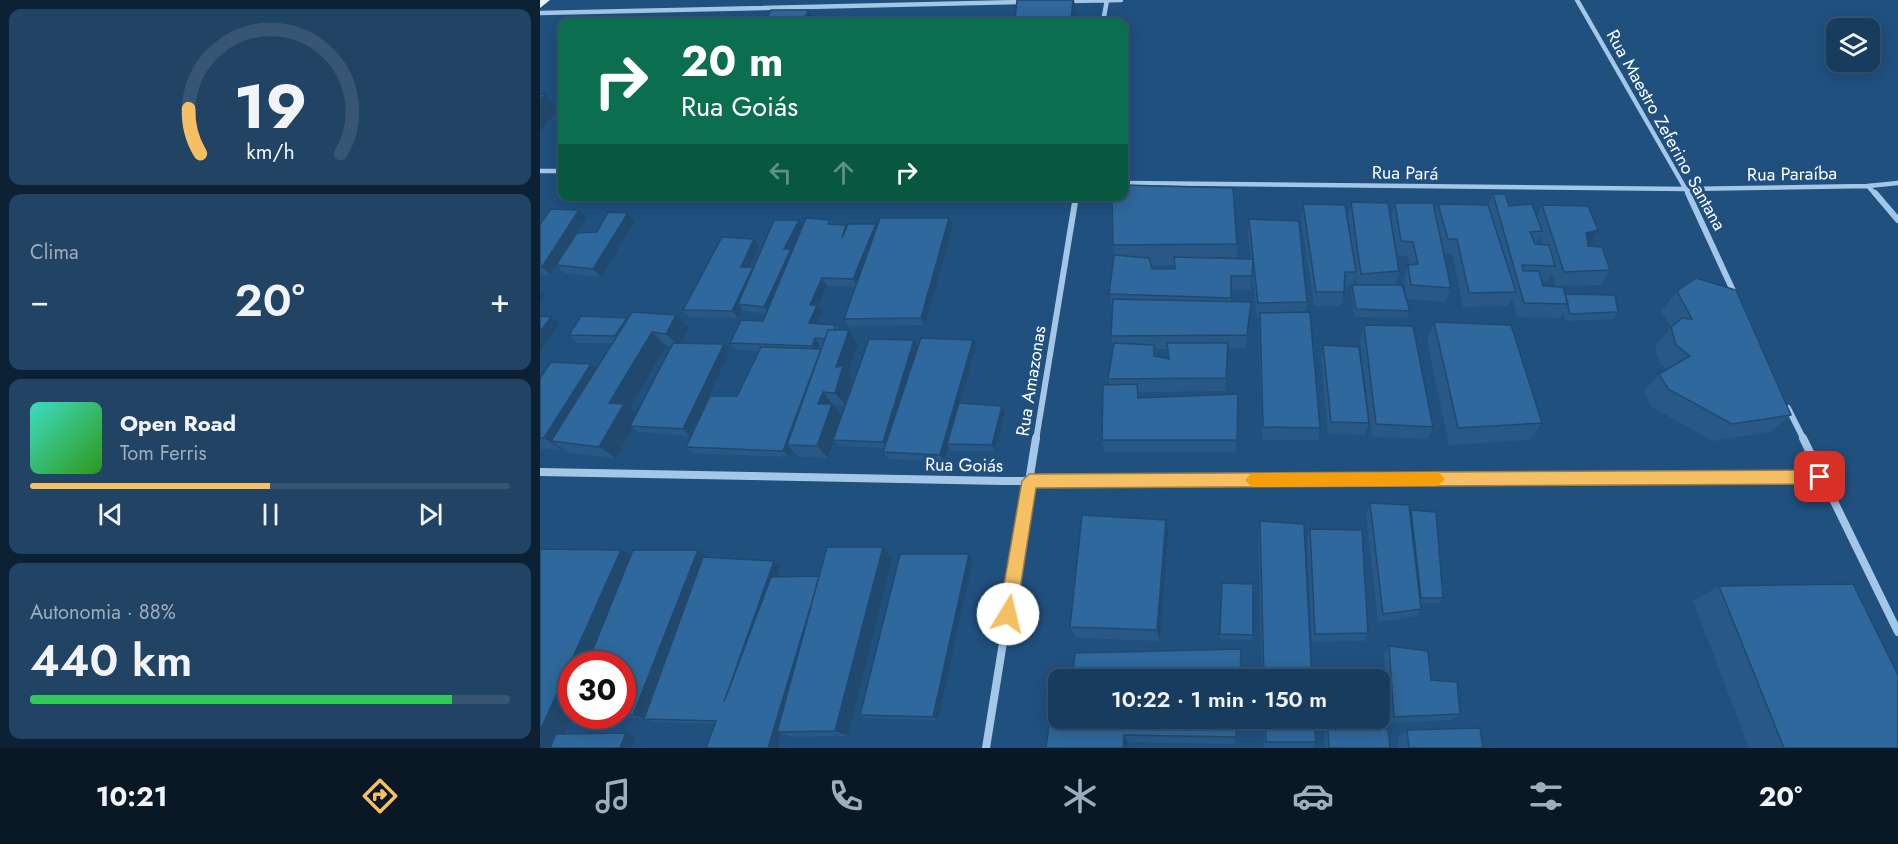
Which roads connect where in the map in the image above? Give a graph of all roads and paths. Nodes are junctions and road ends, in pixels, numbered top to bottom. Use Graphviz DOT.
graph roads {
  1 [pos="545,0"];
  2 [pos="1107,0"];
  3 [pos="1121,0"];
  4 [pos="1577,0"];
  5 [pos="1066,1"];
  6 [pos="1030,2"];
  7 [pos="540,5"];
  8 [pos="540,13"];
  9 [pos="1104,18"];
  10 [pos="540,171"];
  11 [pos="558,171"];
  12 [pos="1128,183"];
  13 [pos="1898,183"];
  14 [pos="1868,186"];
  15 [pos="1686,189"];
  16 [pos="1075,201"];
  17 [pos="1898,220"];
  18 [pos="1741,306"];
  19 [pos="1785,402"];
  20 [pos="540,472"];
  21 [pos="1820,477"];
  22 [pos="1029,481"];
  23 [pos="1898,632"];
  24 [pos="986,748"];
  1 -- 7 [label="main road"];
  2 -- 3 [label="street"];
  2 -- 5 [label="street"];
  2 -- 9 [label="street"];
  4 -- 15 [label="street, Rua Maestro Zeferino Santana"];
  6 -- 8 [label="street"];
  10 -- 11 [label="street"];
  12 -- 15 [label="street, Rua Pará"];
  13 -- 14 [label="street, Rua Paraíba"];
  14 -- 15 [label="street, Rua Paraíba"];
  14 -- 17 [label="street"];
  15 -- 18 [label="street, Rua Maestro Zeferino Santana"];
  16 -- 22 [label="street, Rua Amazonas"];
  19 -- 21 [label="street"];
  20 -- 22 [label="street, Rua Goiás"];
  21 -- 22 [label="street, Rua Goiás"];
  21 -- 23 [label="street"];
  22 -- 24 [label="street, Rua Amazonas"];
}
